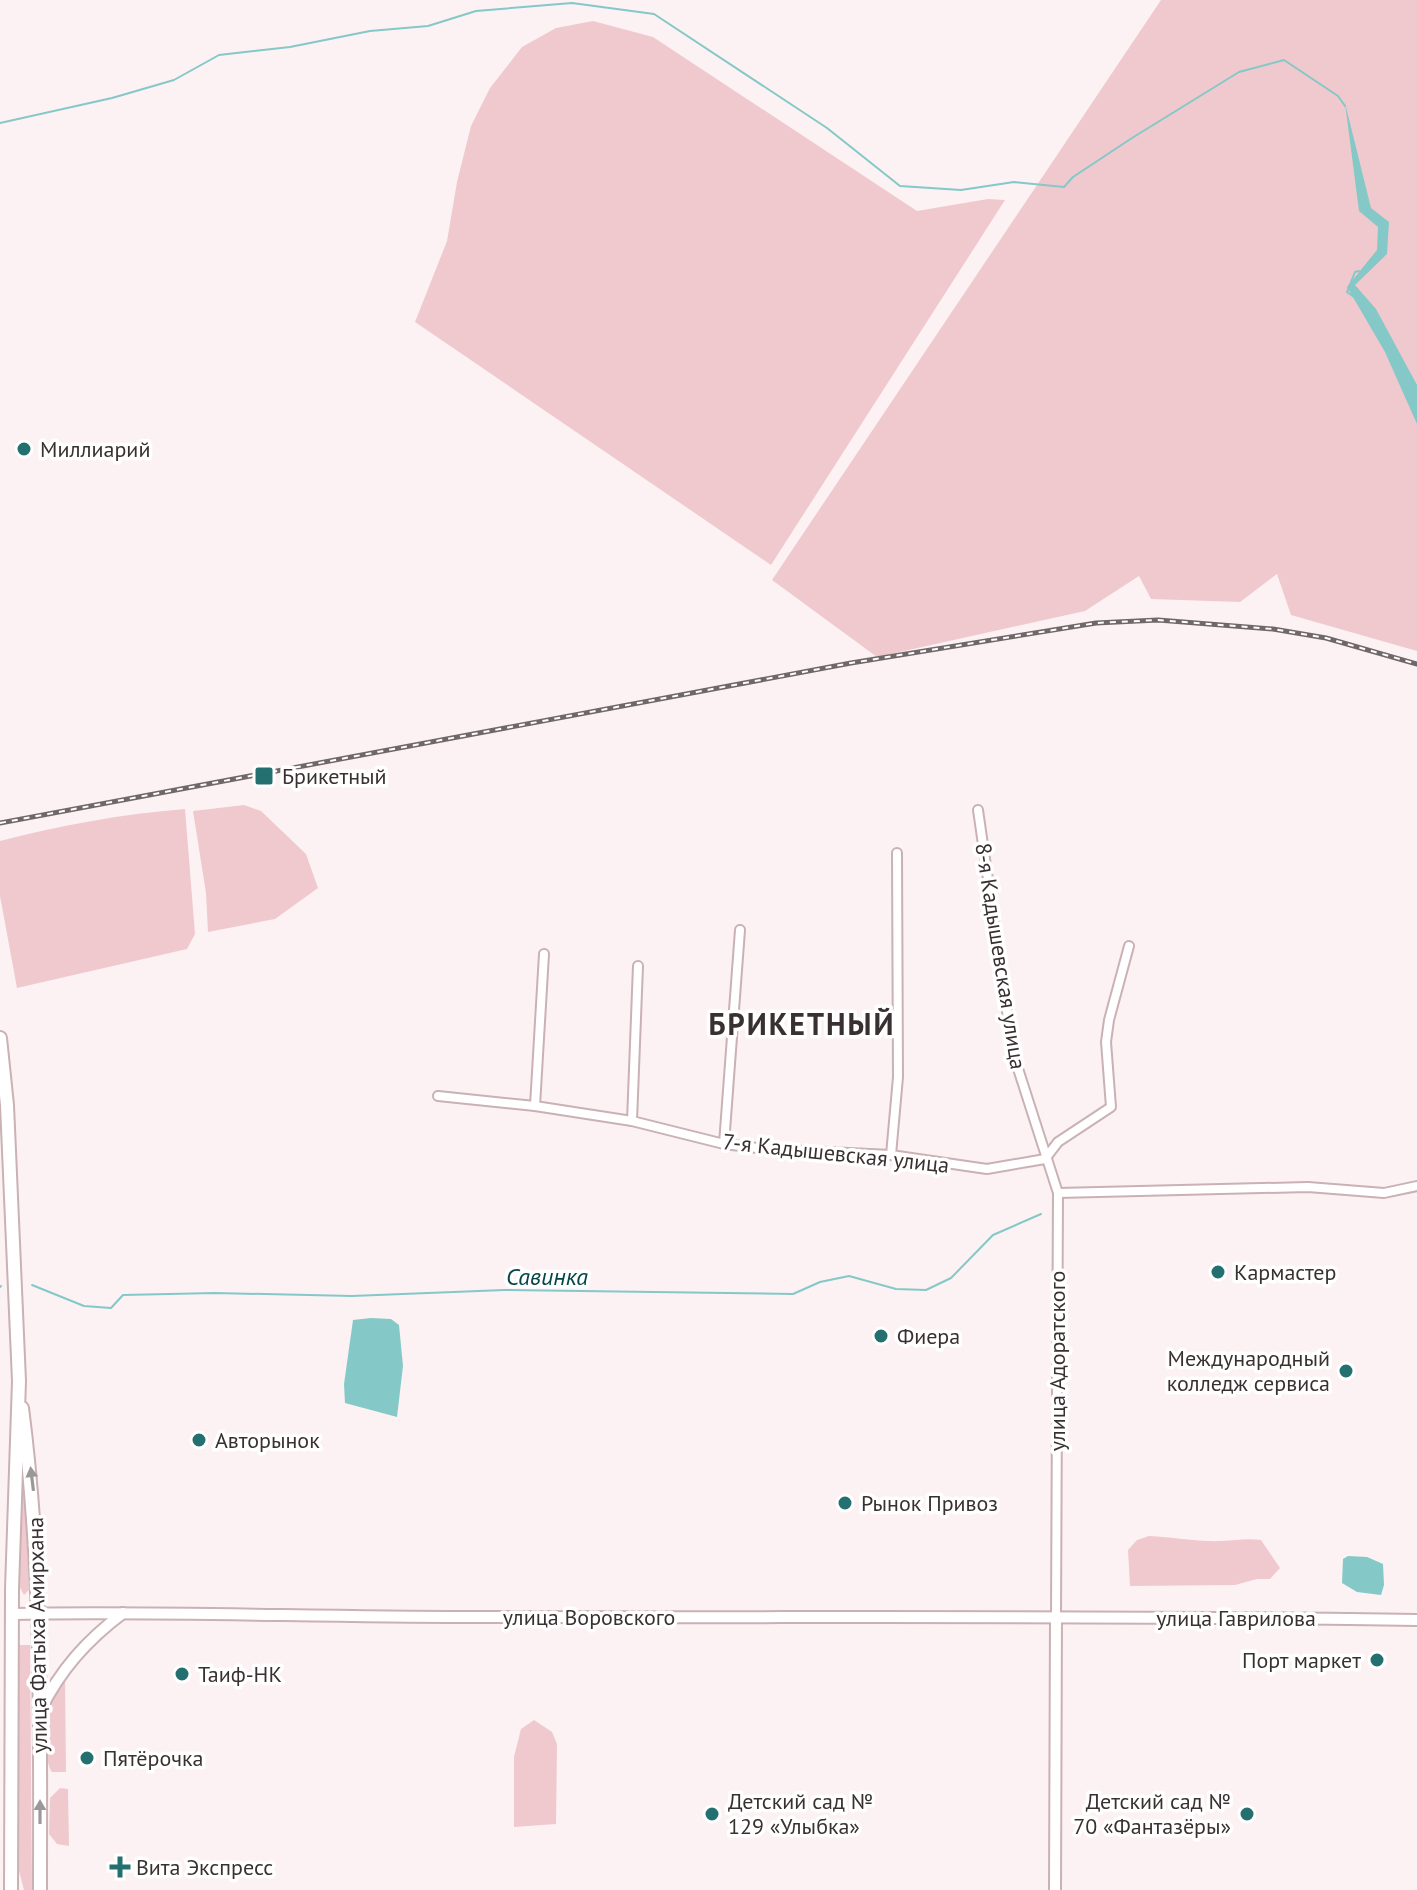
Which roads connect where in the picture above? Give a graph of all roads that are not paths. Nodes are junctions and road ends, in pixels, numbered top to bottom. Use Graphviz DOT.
graph roads {
  1 [pos="978,810"];
  2 [pos="897,853"];
  3 [pos="740,930"];
  4 [pos="1129,946"];
  5 [pos="544,954"];
  6 [pos="638,966"];
  7 [pos="0,1038"];
  8 [pos="438,1096"];
  9 [pos="535,1106"];
  10 [pos="632,1121"];
  11 [pos="724,1144"];
  12 [pos="891,1155"];
  13 [pos="1045,1159"];
  14 [pos="1417,1186"];
  15 [pos="1058,1193"];
  16 [pos="19,1381"];
  17 [pos="39,1613"];
  18 [pos="82,1613"];
  19 [pos="123,1613"];
  20 [pos="12,1614"];
  21 [pos="1056,1616"];
  22 [pos="1417,1620"];
  23 [pos="95,1634"];
  24 [pos="39,1713"];
  25 [pos="11,1890"];
  26 [pos="40,1890"];
  27 [pos="1055,1890"];
  1 -- 13 [label="street, 8-я Кадышевская улица"];
  2 -- 12 [label="street"];
  3 -- 11 [label="street"];
  4 -- 13 [label="street"];
  5 -- 9 [label="street"];
  6 -- 10 [label="street"];
  7 -- 16 [label="main road, улица Фатыха Амирхана"];
  8 -- 9 [label="street, 7-я Кадышевская улица"];
  9 -- 10 [label="street, 7-я Кадышевская улица"];
  10 -- 11 [label="street, 7-я Кадышевская улица"];
  11 -- 12 [label="street, 7-я Кадышевская улица"];
  12 -- 13 [label="street, 7-я Кадышевская улица"];
  13 -- 15 [label="street, 8-я Кадышевская улица"];
  14 -- 15 [label="street"];
  15 -- 21 [label="street, улица Адоратского"];
  17 -- 16 [label="main road, улица Фатыха Амирхана, one-way"];
  16 -- 20 [label="main road, улица Фатыха Амирхана"];
  17 -- 18 [label="street, улица Воровского"];
  17 -- 20 [label="street, улица Воровского"];
  17 -- 24 [label="main road, улица Фатыха Амирхана"];
  18 -- 19 [label="street, улица Воровского"];
  18 -- 23 [label="street"];
  19 -- 21 [label="street, улица Воровского"];
  19 -- 23 [label="street"];
  20 -- 25 [label="main road, улица Фатыха Амирхана"];
  21 -- 22 [label="street, улица Гаврилова"];
  21 -- 27 [label="street, улица Адоратского"];
  23 -- 24 [label="street"];
  26 -- 24 [label="main road, улица Фатыха Амирхана, one-way"];
}
